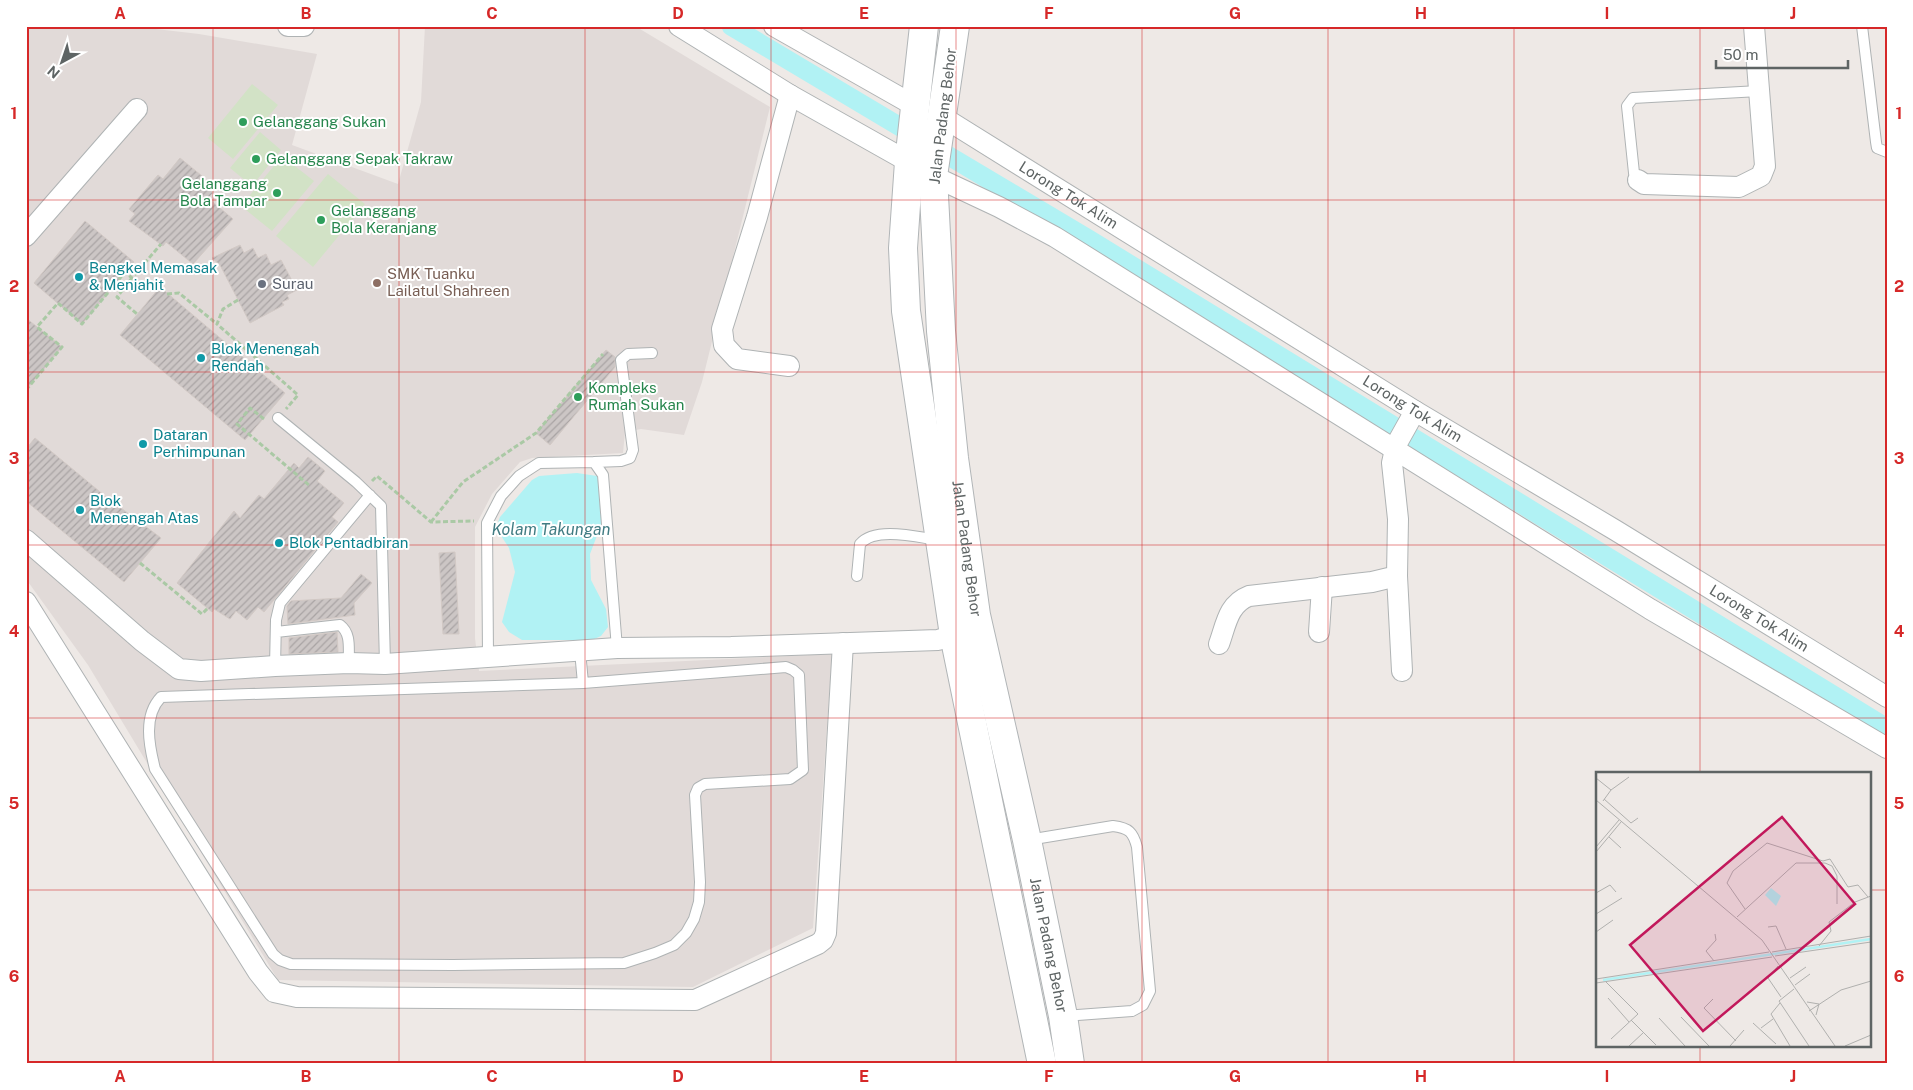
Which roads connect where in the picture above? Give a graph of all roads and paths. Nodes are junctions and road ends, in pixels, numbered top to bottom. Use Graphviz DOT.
graph roads {
  1 [pos="288,26"];
  2 [pos="304,26"];
  3 [pos="679,26"];
  4 [pos="774,26"];
  5 [pos="924,26"];
  6 [pos="955,26"];
  7 [pos="1754,26"];
  8 [pos="1862,26"];
  9 [pos="1759,90"];
  10 [pos="790,95"];
  11 [pos="914,106"];
  12 [pos="137,109"];
  13 [pos="941,116"];
  14 [pos="1887,152"];
  15 [pos="925,169"];
  16 [pos="1638,180"];
  17 [pos="26,236"];
  18 [pos="161,244"];
  19 [pos="132,278"];
  20 [pos="168,294"];
  21 [pos="238,300"];
  22 [pos="137,314"];
  23 [pos="216,324"];
  24 [pos="652,353"];
  25 [pos="603,354"];
  26 [pos="789,366"];
  27 [pos="26,390"];
  28 [pos="1413,415"];
  29 [pos="278,418"];
  30 [pos="1395,448"];
  31 [pos="594,462"];
  32 [pos="310,486"];
  33 [pos="370,495"];
  34 [pos="431,522"];
  35 [pos="26,540"];
  36 [pos="939,540"];
  37 [pos="140,562"];
  38 [pos="857,576"];
  39 [pos="1398,576"];
  40 [pos="1322,587"];
  41 [pos="26,602"];
  42 [pos="208,608"];
  43 [pos="976,615"];
  44 [pos="276,632"];
  45 [pos="1319,632"];
  46 [pos="954,635"];
  47 [pos="843,643"];
  48 [pos="1219,644"];
  49 [pos="617,648"];
  50 [pos="580,651"];
  51 [pos="488,656"];
  52 [pos="349,663"];
  53 [pos="385,664"];
  54 [pos="275,666"];
  55 [pos="1402,670"];
  56 [pos="583,683"];
  57 [pos="1887,697"];
  58 [pos="1887,748"];
  59 [pos="1027,840"];
  60 [pos="1063,1016"];
  61 [pos="1042,1064"];
  62 [pos="1070,1064"];
  1 -- 2 [label="street"];
  3 -- 10 [label="street"];
  4 -- 11 [label="street"];
  5 -- 11 [label="main road, Jalan Padang Behor"];
  6 -- 13 [label="main road, Jalan Padang Behor"];
  7 -- 9 [label="street"];
  8 -- 14 [label="lane"];
  9 -- 16 [label="lane"];
  9 -- 16 [label="street"];
  10 -- 15 [label="street"];
  10 -- 26 [label="street"];
  11 -- 15 [label="main road, Jalan Padang Behor"];
  12 -- 17 [label="street"];
  13 -- 15 [label="main road, Jalan Padang Behor"];
  13 -- 28 [label="street, Lorong Tok Alim"];
  15 -- 30 [label="street"];
  15 -- 36 [label="main road, Jalan Padang Behor"];
  15 -- 43 [label="main road, Jalan Padang Behor"];
  18 -- 19 [label="path"];
  19 -- 22 [label="path"];
  19 -- 27 [label="path"];
  20 -- 23 [label="path"];
  21 -- 23 [label="path"];
  23 -- 29 [label="path"];
  24 -- 31 [label="lane"];
  25 -- 34 [label="path"];
  28 -- 30 [label="street"];
  28 -- 57 [label="street, Lorong Tok Alim"];
  29 -- 32 [label="path"];
  29 -- 33 [label="lane"];
  30 -- 39 [label="street"];
  30 -- 58 [label="street"];
  31 -- 49 [label="lane"];
  31 -- 51 [label="lane"];
  33 -- 44 [label="lane"];
  33 -- 53 [label="lane"];
  35 -- 54 [label="street"];
  36 -- 38 [label="lane"];
  36 -- 46 [label="main road, Jalan Padang Behor"];
  37 -- 42 [label="path"];
  39 -- 40 [label="street"];
  39 -- 55 [label="street"];
  40 -- 45 [label="street"];
  40 -- 48 [label="street"];
  41 -- 47 [label="street"];
  43 -- 46 [label="main road"];
  43 -- 59 [label="main road, Jalan Padang Behor"];
  44 -- 52 [label="lane"];
  44 -- 54 [label="lane"];
  46 -- 47 [label="street"];
  46 -- 61 [label="main road, Jalan Padang Behor"];
  47 -- 49 [label="street"];
  49 -- 50 [label="street"];
  50 -- 51 [label="street"];
  50 -- 56 [label="lane"];
  51 -- 53 [label="street"];
  52 -- 53 [label="street"];
  52 -- 54 [label="street"];
  56 -- 56 [label="lane"];
  59 -- 60 [label="main road, Jalan Padang Behor"];
  59 -- 60 [label="lane"];
  60 -- 62 [label="main road, Jalan Padang Behor"];
}
